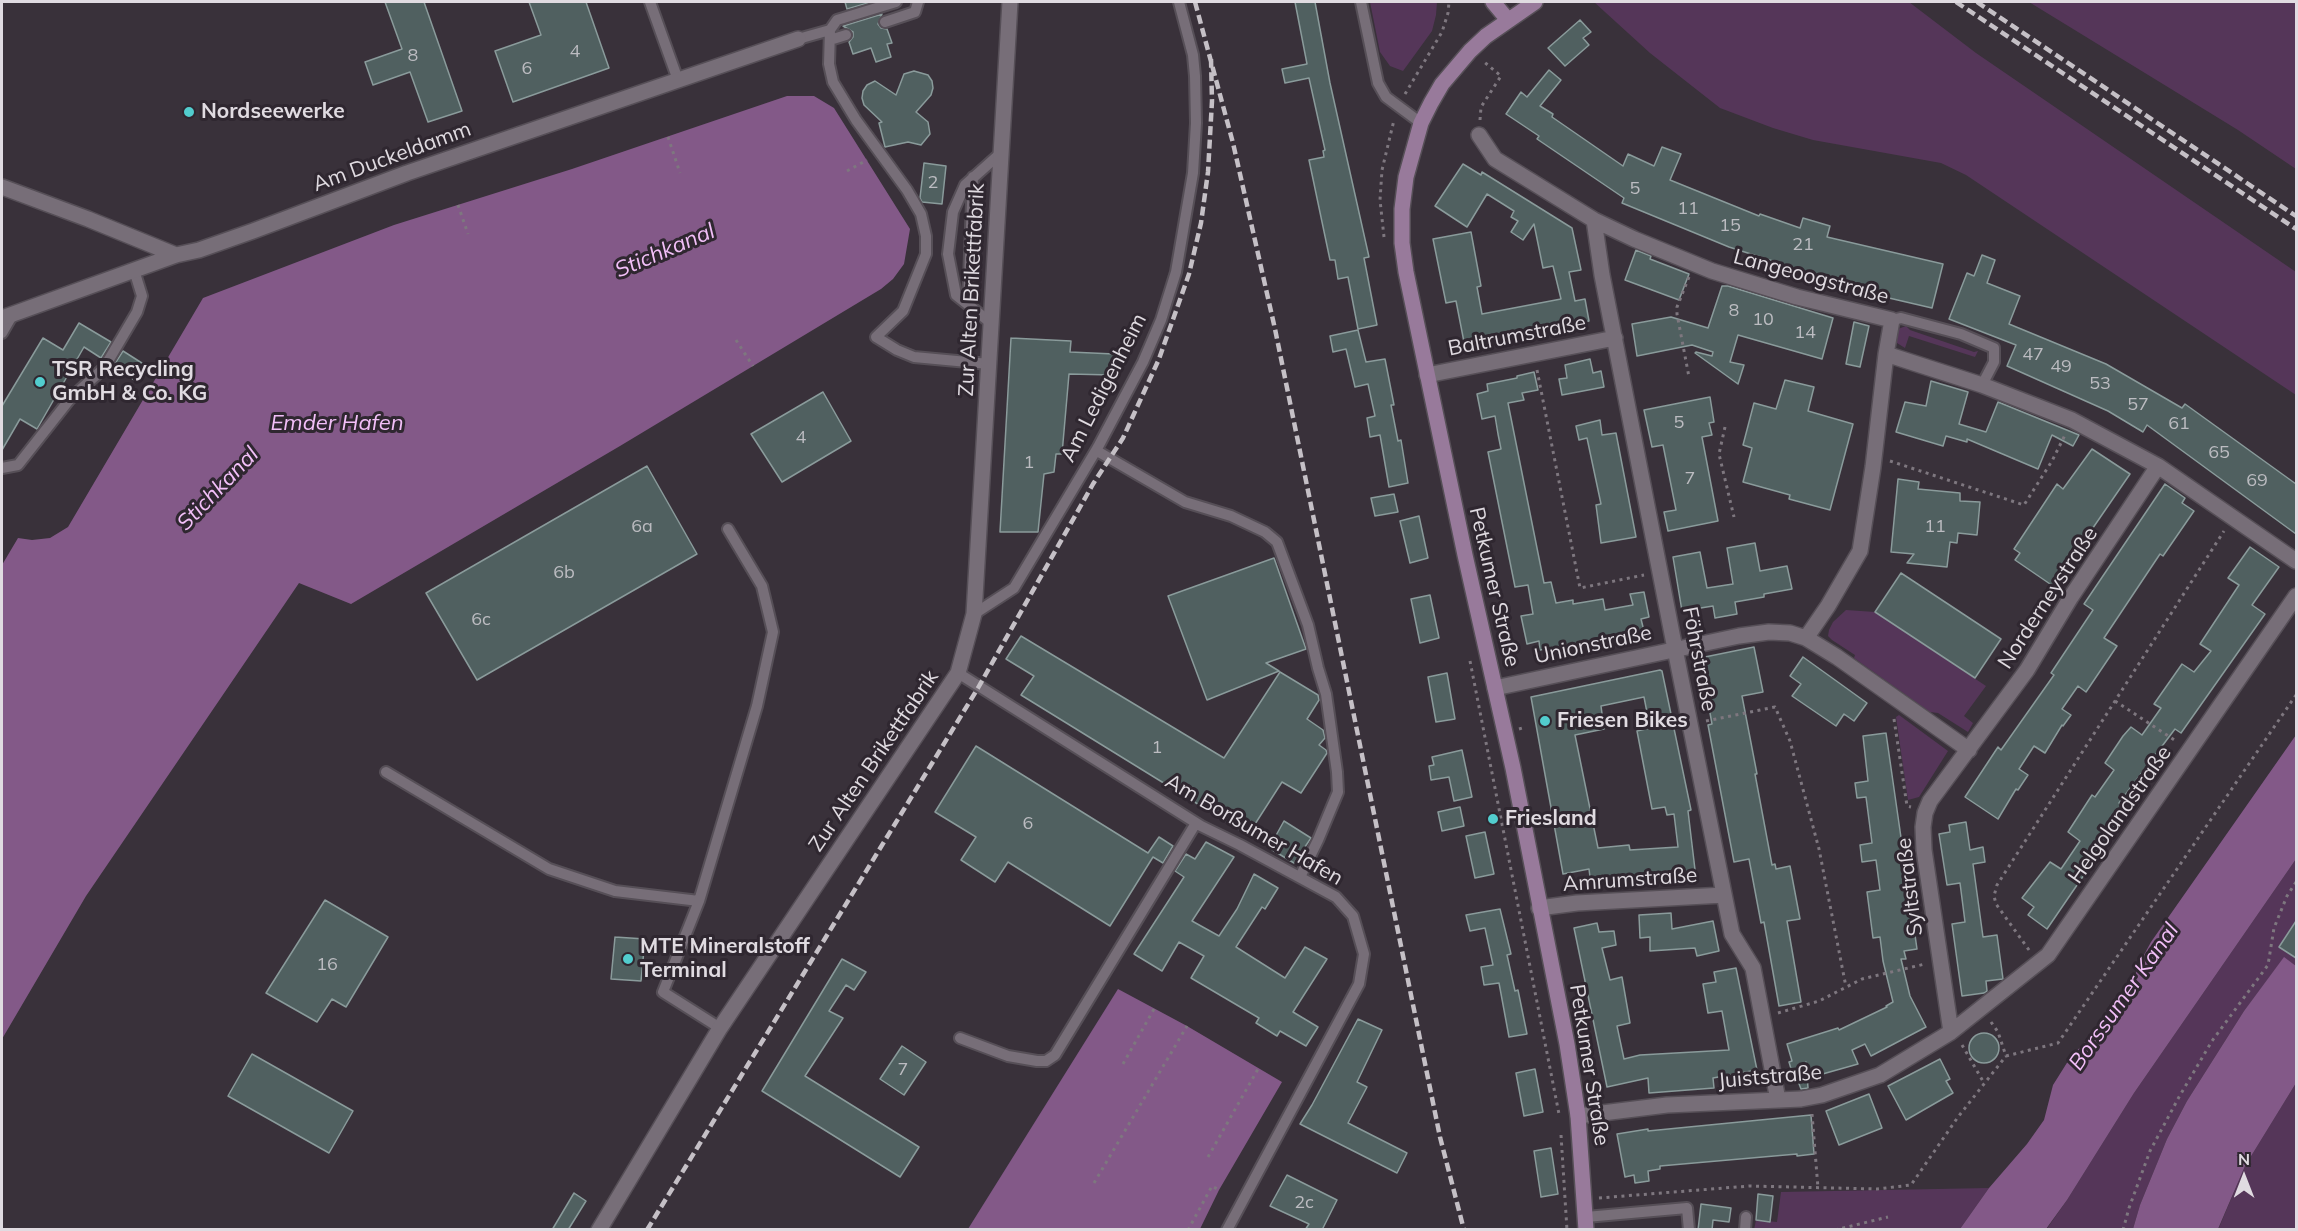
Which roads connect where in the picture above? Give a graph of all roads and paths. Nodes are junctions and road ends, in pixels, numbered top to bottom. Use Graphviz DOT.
graph roads {
  1 [pos="650,2"];
  2 [pos="896,2"];
  3 [pos="918,2"];
  4 [pos="1010,2"];
  5 [pos="1179,2"];
  6 [pos="1361,2"];
  7 [pos="1493,2"];
  8 [pos="1535,2"];
  9 [pos="1508,20"];
  10 [pos="885,22"];
  11 [pos="830,35"];
  12 [pos="846,35"];
  13 [pos="798,39"];
  14 [pos="1470,51"];
  15 [pos="678,80"];
  16 [pos="1421,123"];
  17 [pos="1479,135"];
  18 [pos="668,137"];
  19 [pos="1002,152"];
  20 [pos="867,160"];
  21 [pos="847,171"];
  22 [pos="680,173"];
  23 [pos="973,177"];
  24 [pos="2,187"];
  25 [pos="458,205"];
  26 [pos="1594,220"];
  27 [pos="468,234"];
  28 [pos="176,255"];
  29 [pos="1694,264"];
  30 [pos="134,270"];
  31 [pos="968,304"];
  32 [pos="7,316"];
  33 [pos="1892,320"];
  34 [pos="991,322"];
  35 [pos="2,333"];
  36 [pos="1615,338"];
  37 [pos="736,340"];
  38 [pos="1533,353"];
  39 [pos="1886,354"];
  40 [pos="989,364"];
  41 [pos="753,366"];
  42 [pos="1427,375"];
  43 [pos="1689,377"];
  44 [pos="1982,385"];
  45 [pos="2072,420"];
  46 [pos="1725,427"];
  47 [pos="1096,451"];
  48 [pos="1874,456"];
  49 [pos="2158,466"];
  50 [pos="2,468"];
  51 [pos="1734,517"];
  52 [pos="2232,517"];
  53 [pos="728,529"];
  54 [pos="2296,561"];
  55 [pos="1660,571"];
  56 [pos="2296,596"];
  57 [pos="974,614"];
  58 [pos="1806,638"];
  59 [pos="1675,649"];
  60 [pos="958,673"];
  61 [pos="1495,688"];
  62 [pos="2296,695"];
  63 [pos="1891,696"];
  64 [pos="2115,701"];
  65 [pos="1690,724"];
  66 [pos="1969,750"];
  67 [pos="2190,750"];
  68 [pos="386,772"];
  69 [pos="1925,813"];
  70 [pos="1196,823"];
  71 [pos="1300,877"];
  72 [pos="2296,882"];
  73 [pos="1724,895"];
  74 [pos="699,901"];
  75 [pos="1539,908"];
  76 [pos="1940,962"];
  77 [pos="2039,964"];
  78 [pos="1846,987"];
  79 [pos="1154,1009"];
  80 [pos="1981,1009"];
  81 [pos="1762,1018"];
  82 [pos="1187,1026"];
  83 [pos="720,1028"];
  84 [pos="1951,1032"];
  85 [pos="960,1038"];
  86 [pos="2006,1056"];
  87 [pos="1123,1064"];
  88 [pos="1258,1068"];
  89 [pos="1984,1084"];
  90 [pos="1811,1097"];
  91 [pos="1778,1100"];
  92 [pos="1578,1116"];
  93 [pos="1208,1157"];
  94 [pos="1094,1183"];
  95 [pos="1818,1188"];
  96 [pos="1219,1190"];
  97 [pos="1585,1199"];
  98 [pos="1746,1216"];
  99 [pos="1888,1216"];
  100 [pos="1586,1223"];
  101 [pos="599,1230"];
  102 [pos="1188,1230"];
  103 [pos="1227,1230"];
  104 [pos="1689,1230"];
  105 [pos="1745,1230"];
  106 [pos="1835,1230"];
  107 [pos="2123,1230"];
  1 -- 15 [label="lane"];
  2 -- 11 [label="lane"];
  3 -- 10 [label="lane"];
  4 -- 19 [label="street, Zur Alten Brikettfabrik"];
  5 -- 47 [label="lane, Am Ledigenheim"];
  6 -- 16 [label="lane"];
  7 -- 9 [label="main road"];
  8 -- 9 [label="main road, Petkumer Straße"];
  9 -- 14 [label="main road, Petkumer Straße"];
  11 -- 12 [label="lane"];
  11 -- 13 [label="lane"];
  11 -- 40 [label="lane"];
  13 -- 15 [label="street, Am Duckeldamm"];
  14 -- 16 [label="main road, Petkumer Straße"];
  14 -- 17 [label="path"];
  15 -- 28 [label="street, Am Duckeldamm"];
  16 -- 42 [label="main road, Petkumer Straße"];
  17 -- 26 [label="street, Langeoogstraße"];
  18 -- 22 [label="path"];
  19 -- 23 [label="lane"];
  19 -- 34 [label="street, Zur Alten Brikettfabrik"];
  20 -- 21 [label="path"];
  23 -- 31 [label="lane"];
  23 -- 31 [label="lane"];
  24 -- 28 [label="street"];
  25 -- 27 [label="path"];
  26 -- 29 [label="street, Langeoogstraße"];
  26 -- 36 [label="street, Föhrstraße"];
  28 -- 30 [label="street, Am Duckeldamm"];
  29 -- 33 [label="street, Langeoogstraße"];
  29 -- 43 [label="path"];
  30 -- 32 [label="street, Am Duckeldamm"];
  30 -- 50 [label="lane"];
  31 -- 34 [label="lane"];
  32 -- 35 [label="lane"];
  33 -- 39 [label="street, Langeoogstraße"];
  33 -- 44 [label="lane"];
  34 -- 40 [label="street, Zur Alten Brikettfabrik"];
  36 -- 38 [label="street, Baltrumstraße"];
  36 -- 55 [label="street, Föhrstraße"];
  37 -- 41 [label="path"];
  38 -- 42 [label="street, Baltrumstraße"];
  38 -- 55 [label="path"];
  39 -- 44 [label="street"];
  39 -- 48 [label="street"];
  40 -- 57 [label="street, Zur Alten Brikettfabrik"];
  42 -- 61 [label="main road, Petkumer Straße"];
  44 -- 45 [label="street"];
  45 -- 48 [label="path"];
  45 -- 49 [label="street"];
  46 -- 51 [label="path"];
  47 -- 57 [label="lane, Am Ledigenheim"];
  47 -- 71 [label="lane"];
  48 -- 58 [label="street"];
  49 -- 52 [label="street"];
  49 -- 66 [label="street, Norderneystraße"];
  52 -- 54 [label="street"];
  52 -- 64 [label="path"];
  53 -- 74 [label="lane"];
  55 -- 59 [label="street, Föhrstraße"];
  56 -- 67 [label="street, Helgolandstraße"];
  57 -- 60 [label="street, Zur Alten Brikettfabrik"];
  58 -- 59 [label="street, Unionstraße"];
  58 -- 63 [label="street, Unionstraße"];
  59 -- 61 [label="street, Unionstraße"];
  59 -- 65 [label="street, Föhrstraße"];
  60 -- 70 [label="lane, Am Borßumer Hafen"];
  60 -- 83 [label="street, Zur Alten Brikettfabrik"];
  61 -- 75 [label="main road, Petkumer Straße"];
  62 -- 86 [label="path"];
  63 -- 66 [label="street, Unionstraße"];
  63 -- 69 [label="path"];
  64 -- 67 [label="path"];
  64 -- 77 [label="path"];
  65 -- 73 [label="street, Föhrstraße"];
  65 -- 78 [label="path"];
  66 -- 69 [label="street, Syltstraße"];
  67 -- 77 [label="street, Helgolandstraße"];
  68 -- 74 [label="lane"];
  69 -- 76 [label="street, Syltstraße"];
  70 -- 71 [label="lane, Am Borßumer Hafen"];
  70 -- 85 [label="lane"];
  71 -- 103 [label="lane, Am Borßumer Hafen"];
  72 -- 107 [label="path"];
  73 -- 75 [label="street, Amrumstraße"];
  73 -- 81 [label="street, Föhrstraße"];
  74 -- 83 [label="lane"];
  75 -- 92 [label="main road, Petkumer Straße"];
  76 -- 78 [label="path"];
  76 -- 84 [label="street, Syltstraße"];
  77 -- 80 [label="street, Helgolandstraße"];
  78 -- 81 [label="path"];
  79 -- 87 [label="path"];
  80 -- 84 [label="street, Helgolandstraße"];
  80 -- 86 [label="path"];
  81 -- 91 [label="street, Föhrstraße"];
  82 -- 94 [label="path"];
  83 -- 101 [label="street, Zur Alten Brikettfabrik"];
  84 -- 89 [label="path"];
  84 -- 90 [label="street, Juiststraße"];
  86 -- 89 [label="path"];
  88 -- 93 [label="path"];
  89 -- 95 [label="path"];
  90 -- 91 [label="street, Juiststraße"];
  90 -- 95 [label="path"];
  91 -- 92 [label="street, Juiststraße"];
  92 -- 97 [label="main road, Petkumer Straße"];
  95 -- 97 [label="path"];
  96 -- 102 [label="path"];
  97 -- 100 [label="main road, Petkumer Straße"];
  98 -- 105 [label="lane"];
  99 -- 106 [label="path"];
  100 -- 104 [label="lane"];
}
